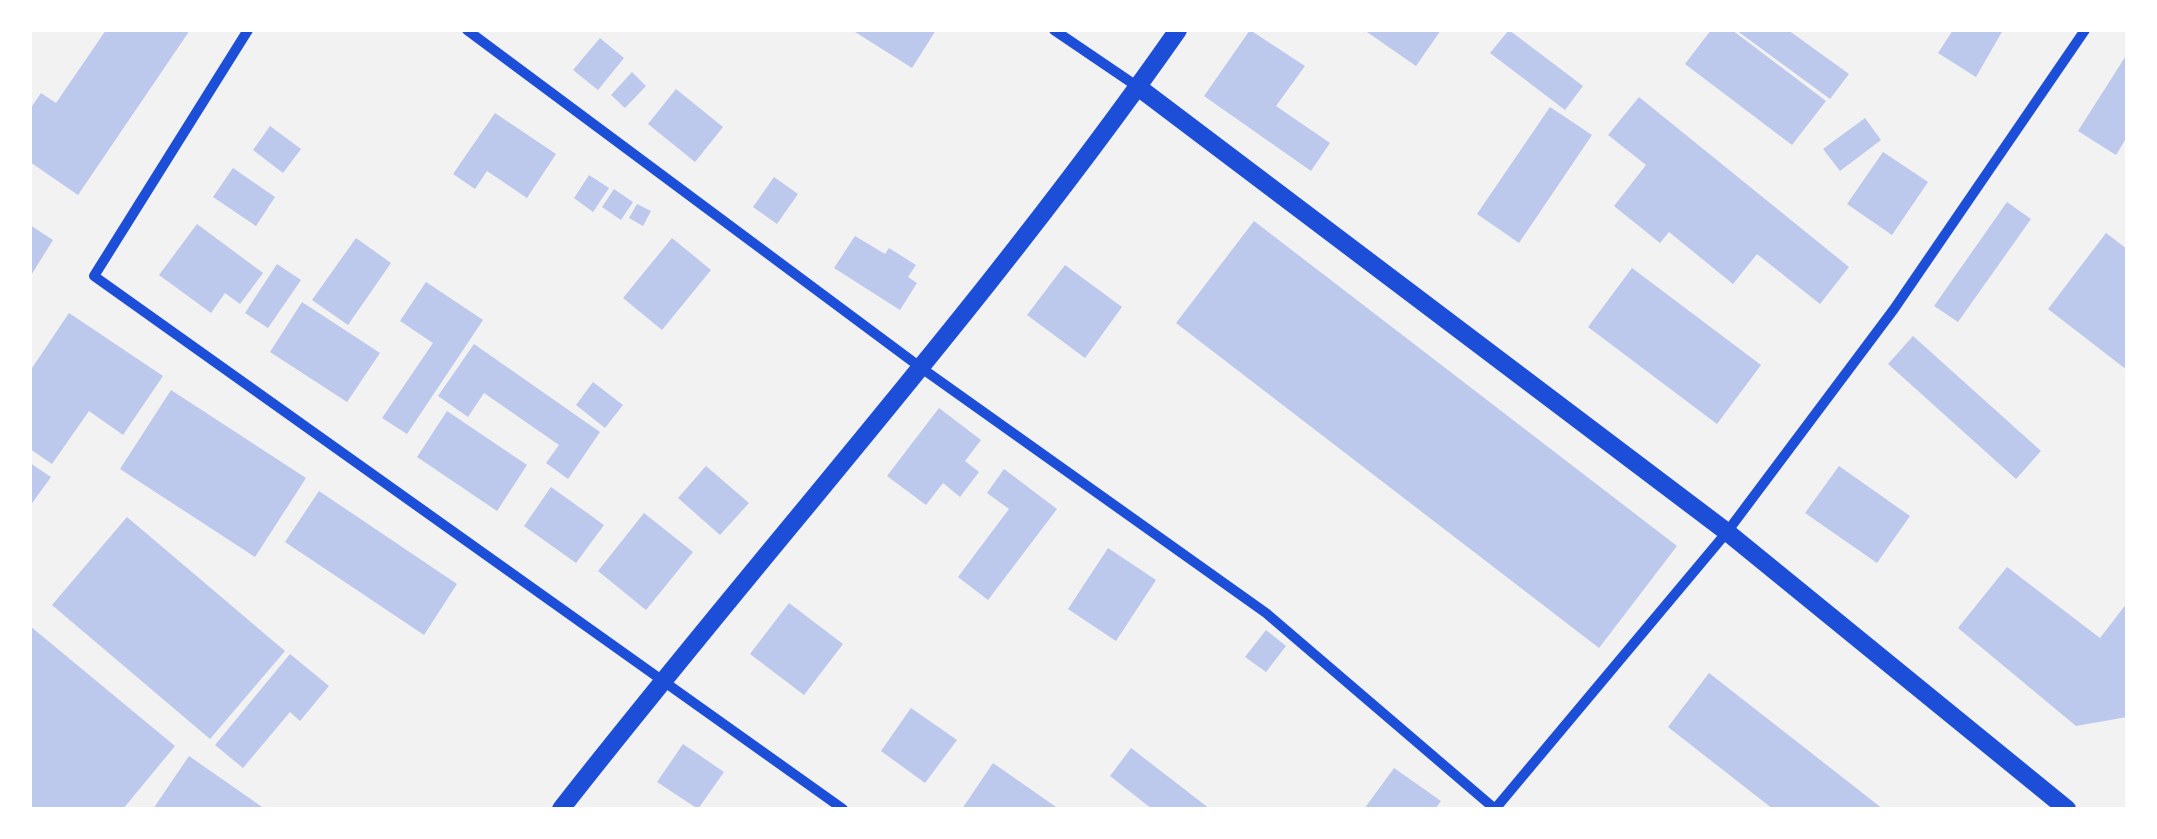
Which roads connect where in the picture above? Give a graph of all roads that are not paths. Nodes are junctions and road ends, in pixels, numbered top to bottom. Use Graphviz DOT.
graph roads {
  1 [pos="248,30"];
  2 [pos="466,30"];
  3 [pos="1054,30"];
  4 [pos="1178,30"];
  5 [pos="2084,30"];
  6 [pos="1138,87"];
  7 [pos="920,368"];
  8 [pos="1727,532"];
  9 [pos="663,678"];
  10 [pos="561,809"];
  11 [pos="843,809"];
  12 [pos="1495,809"];
  13 [pos="2067,809"];
  1 -- 9 [label="street"];
  2 -- 7 [label="street"];
  3 -- 6 [label="street"];
  4 -- 6 [label="street"];
  5 -- 8 [label="street"];
  6 -- 7 [label="street"];
  6 -- 8 [label="street"];
  7 -- 9 [label="street"];
  7 -- 12 [label="street"];
  8 -- 12 [label="street"];
  8 -- 13 [label="street"];
  9 -- 10 [label="street"];
  9 -- 11 [label="street"];
}
